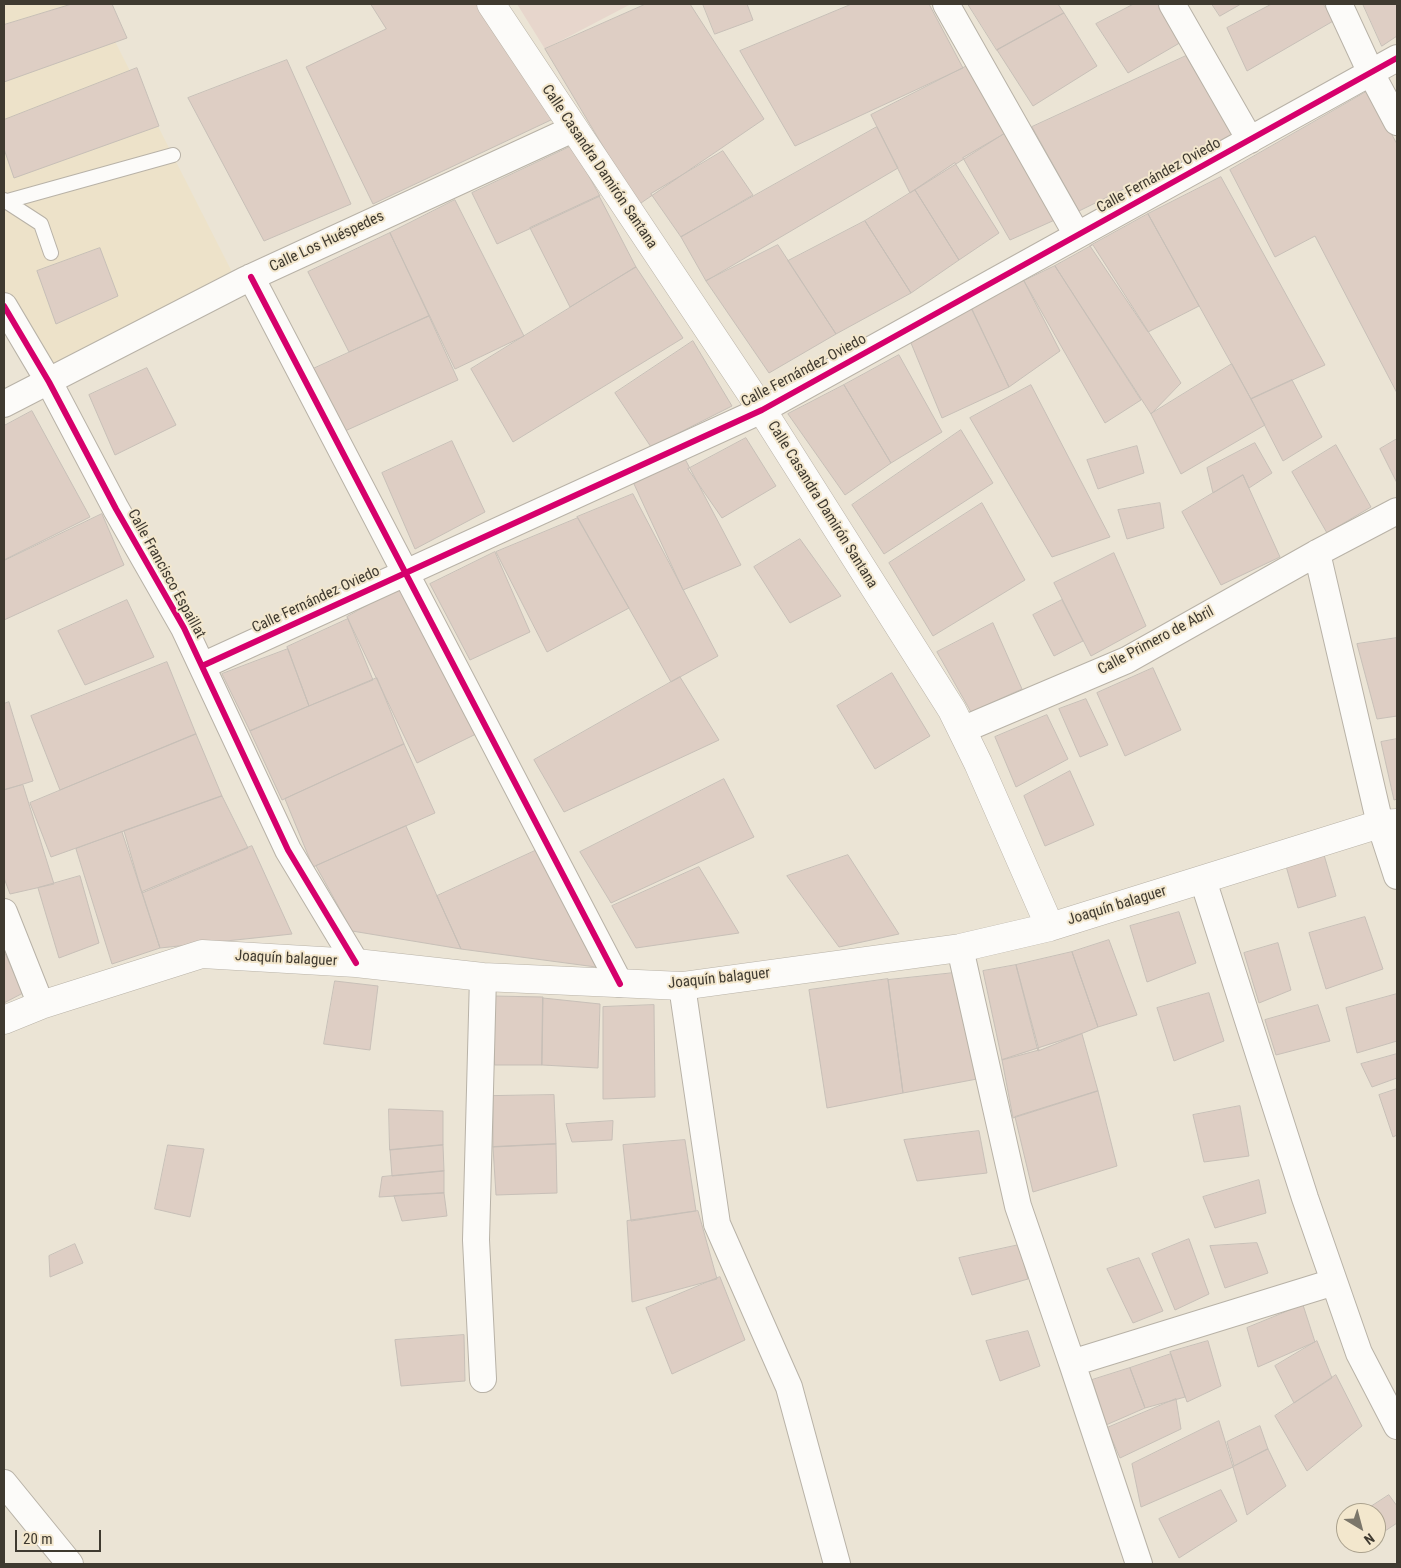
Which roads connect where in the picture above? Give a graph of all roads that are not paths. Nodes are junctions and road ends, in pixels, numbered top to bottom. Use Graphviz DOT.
graph roads {
  1 [pos="491,4"];
  2 [pos="946,4"];
  3 [pos="1172,4"];
  4 [pos="1339,4"];
  5 [pos="1397,58"];
  6 [pos="1371,73"];
  7 [pos="1397,122"];
  8 [pos="573,129"];
  9 [pos="1250,140"];
  10 [pos="174,155"];
  11 [pos="4,202"];
  12 [pos="1078,235"];
  13 [pos="51,253"];
  14 [pos="251,277"];
  15 [pos="4,306"];
  16 [pos="50,382"];
  17 [pos="4,404"];
  18 [pos="762,410"];
  19 [pos="1397,511"];
  20 [pos="1317,553"];
  21 [pos="406,573"];
  22 [pos="202,666"];
  23 [pos="962,730"];
  24 [pos="1389,823"];
  25 [pos="1397,876"];
  26 [pos="1203,880"];
  27 [pos="4,912"];
  28 [pos="1050,927"];
  29 [pos="960,948"];
  30 [pos="356,963"];
  31 [pos="483,977"];
  32 [pos="620,984"];
  33 [pos="682,986"];
  34 [pos="41,1005"];
  35 [pos="4,1020"];
  36 [pos="1334,1282"];
  37 [pos="1071,1360"];
  38 [pos="483,1379"];
  39 [pos="1397,1426"];
  40 [pos="4,1484"];
  41 [pos="70,1564"];
  42 [pos="837,1564"];
  43 [pos="1139,1564"];
  1 -- 8 [label="main road, Calle Casandra Damirón Santana"];
  2 -- 12 [label="street"];
  3 -- 9 [label="street"];
  4 -- 6 [label="street"];
  5 -- 6 [label="street, Calle Fernández Oviedo"];
  6 -- 7 [label="street"];
  6 -- 9 [label="street, Calle Fernández Oviedo"];
  8 -- 14 [label="street, Calle Los Huéspedes"];
  8 -- 18 [label="main road, Calle Casandra Damirón Santana"];
  9 -- 12 [label="street, Calle Fernández Oviedo"];
  10 -- 11 [label="lane"];
  11 -- 13 [label="lane"];
  12 -- 18 [label="street, Calle Fernández Oviedo"];
  14 -- 16 [label="street, Calle Los Huéspedes"];
  14 -- 21 [label="street"];
  15 -- 16 [label="street, Calle Francisco Espaillat"];
  16 -- 17 [label="street, Calle Los Huéspedes"];
  16 -- 22 [label="street, Calle Francisco Espaillat"];
  18 -- 21 [label="street, Calle Fernández Oviedo"];
  18 -- 23 [label="main road, Calle Casandra Damirón Santana"];
  19 -- 20 [label="street, Calle Primero de Abril"];
  20 -- 23 [label="street, Calle Primero de Abril"];
  20 -- 24 [label="street"];
  21 -- 22 [label="street, Calle Fernández Oviedo"];
  21 -- 32 [label="street"];
  22 -- 30 [label="street, Calle Francisco Espaillat"];
  23 -- 28 [label="main road, Calle Casandra Damirón Santana"];
  24 -- 25 [label="street"];
  24 -- 26 [label="main road, Joaquín balaguer"];
  26 -- 28 [label="main road, Joaquín balaguer"];
  26 -- 36 [label="street"];
  27 -- 34 [label="street"];
  28 -- 29 [label="main road, Joaquín balaguer"];
  29 -- 33 [label="main road, Joaquín balaguer"];
  29 -- 37 [label="street"];
  30 -- 31 [label="main road, Joaquín balaguer"];
  30 -- 34 [label="main road, Joaquín balaguer"];
  31 -- 32 [label="main road, Joaquín balaguer"];
  31 -- 38 [label="street"];
  32 -- 33 [label="main road, Joaquín balaguer"];
  33 -- 42 [label="street"];
  34 -- 35 [label="main road, Joaquín balaguer"];
  36 -- 37 [label="street"];
  36 -- 39 [label="street"];
  37 -- 43 [label="street"];
  40 -- 41 [label="street"];
}
